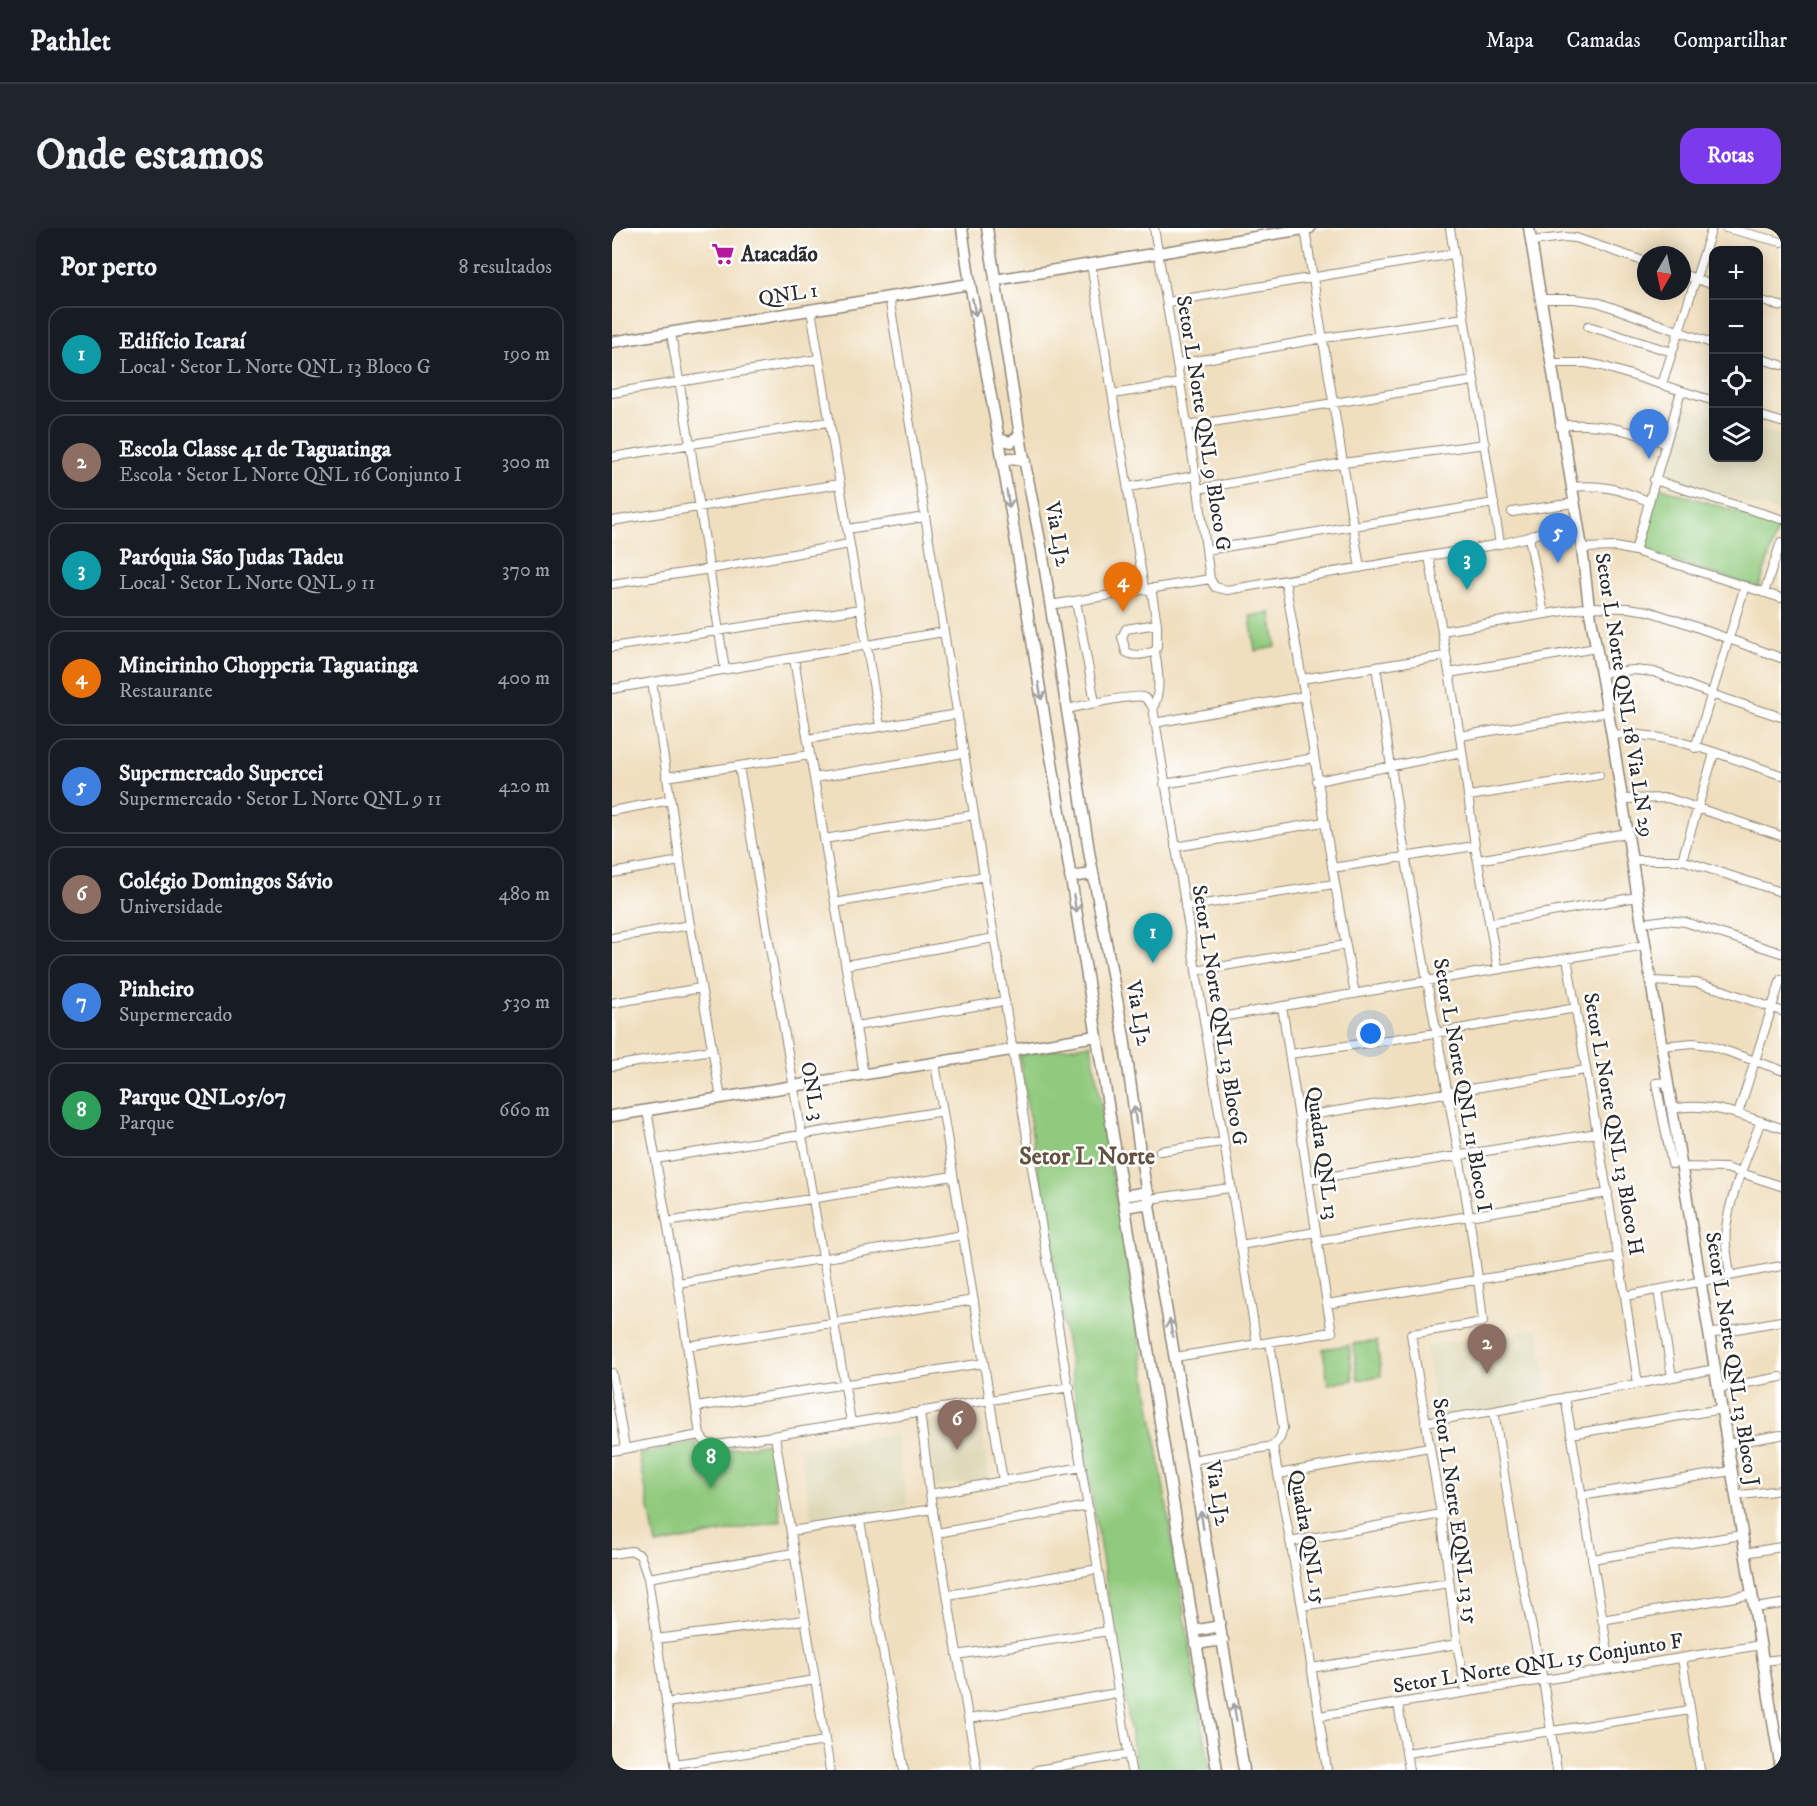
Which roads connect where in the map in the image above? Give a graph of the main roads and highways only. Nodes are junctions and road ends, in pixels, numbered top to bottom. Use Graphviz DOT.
graph roads {
  1 [pos="962,228"];
  2 [pos="987,228"];
  3 [pos="1529,228"];
  4 [pos="1307,229"];
  5 [pos="995,280"];
  6 [pos="970,284"];
  7 [pos="612,342"];
  8 [pos="1020,435"];
  9 [pos="999,440"];
  10 [pos="1025,460"];
  11 [pos="1003,463"];
  12 [pos="1090,857"];
  13 [pos="1068,861"];
  14 [pos="1093,874"];
  15 [pos="1070,877"];
  16 [pos="1096,1036"];
  17 [pos="612,1116"];
  18 [pos="1682,1165"];
  19 [pos="1149,1198"];
  20 [pos="1124,1201"];
  21 [pos="1220,1626"];
  22 [pos="1194,1631"];
  23 [pos="1223,1640"];
  24 [pos="1196,1644"];
  25 [pos="1777,1716"];
  26 [pos="1217,1770"];
  27 [pos="1244,1770"];
  28 [pos="1781,1770"];
  1 -- 6 [label="main road, Via LJ2"];
  2 -- 5 [label="main road, Via LJ2"];
  3 -- 18 [label="main road, Setor L Norte QNL 18 Via LN 29"];
  4 -- 5 [label="main road"];
  5 -- 8 [label="main road, Via LJ2"];
  6 -- 7 [label="main road, QNL 1"];
  6 -- 9 [label="main road, Via LJ2, one-way"];
  8 -- 9 [label="main road"];
  8 -- 10 [label="main road, Via LJ2"];
  9 -- 11 [label="main road, Via LJ2"];
  10 -- 11 [label="main road"];
  10 -- 12 [label="main road, Via LJ2"];
  11 -- 13 [label="main road, Via LJ2, one-way"];
  12 -- 13 [label="main road"];
  12 -- 14 [label="main road, Via LJ2"];
  13 -- 15 [label="main road, Via LJ2"];
  14 -- 15 [label="main road"];
  19 -- 14 [label="main road, Via LJ2, one-way"];
  15 -- 16 [label="main road, Via LJ2, one-way"];
  16 -- 17 [label="main road"];
  16 -- 20 [label="main road, Via LJ2"];
  18 -- 25 [label="main road, Setor L Norte QNL 13 Bloco J"];
  19 -- 20 [label="main road"];
  21 -- 19 [label="main road, Via LJ2, one-way"];
  20 -- 22 [label="main road, Via LJ2"];
  21 -- 22 [label="main road"];
  21 -- 23 [label="main road, Via LJ2"];
  22 -- 24 [label="main road, Via LJ2"];
  23 -- 24 [label="main road"];
  27 -- 23 [label="main road, Via LJ2, one-way"];
  24 -- 26 [label="main road, Via LJ2"];
  25 -- 28 [label="main road, Setor L Norte QNL 13 Bloco J"];
}
